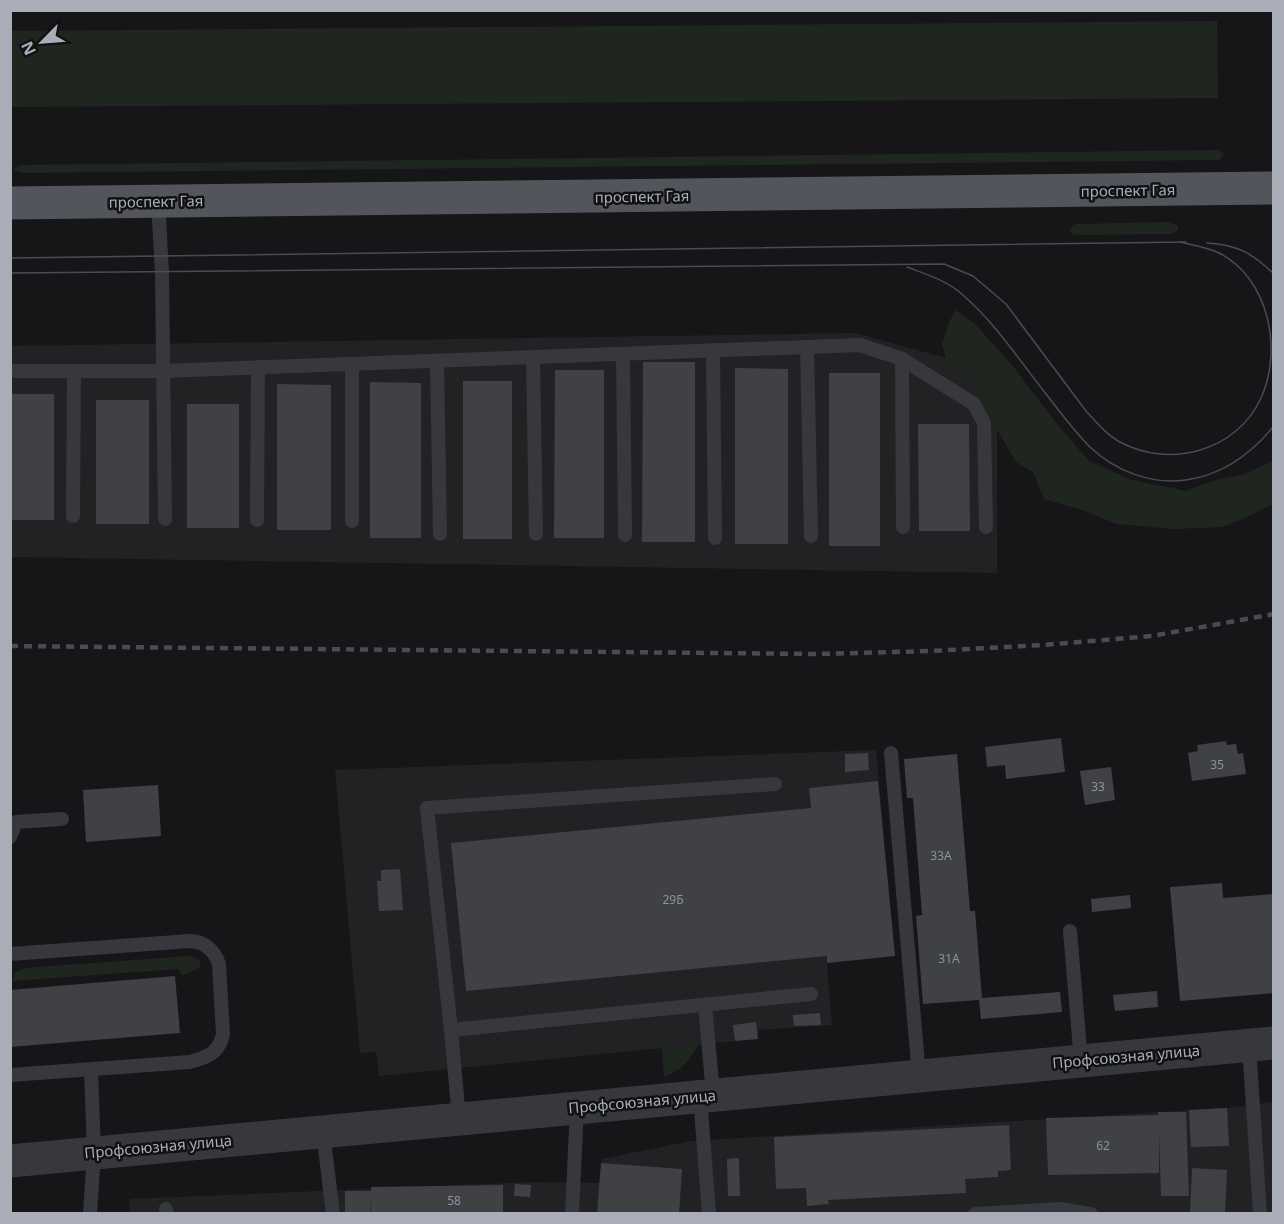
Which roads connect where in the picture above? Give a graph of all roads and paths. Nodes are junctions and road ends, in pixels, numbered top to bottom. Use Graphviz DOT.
graph roads {
  1 [pos="1274,188"];
  2 [pos="158,201"];
  3 [pos="10,203"];
  4 [pos="807,347"];
  5 [pos="713,350"];
  6 [pos="623,354"];
  7 [pos="533,357"];
  8 [pos="902,359"];
  9 [pos="437,361"];
  10 [pos="352,364"];
  11 [pos="258,367"];
  12 [pos="10,371"];
  13 [pos="74,371"];
  14 [pos="162,371"];
  15 [pos="73,516"];
  16 [pos="165,519"];
  17 [pos="257,520"];
  18 [pos="352,521"];
  19 [pos="903,527"];
  20 [pos="986,527"];
  21 [pos="441,534"];
  22 [pos="536,534"];
  23 [pos="625,535"];
  24 [pos="811,536"];
  25 [pos="715,538"];
  26 [pos="891,753"];
  27 [pos="775,784"];
  28 [pos="62,819"];
  29 [pos="10,837"];
  30 [pos="1070,931"];
  31 [pos="10,954"];
  32 [pos="811,994"];
  33 [pos="705,1005"];
  34 [pos="451,1030"];
  35 [pos="1261,1044"];
  36 [pos="1081,1060"];
  37 [pos="91,1070"];
  38 [pos="10,1075"];
  39 [pos="919,1076"];
  40 [pos="707,1095"];
  41 [pos="577,1107"];
  42 [pos="459,1118"];
  43 [pos="323,1131"];
  44 [pos="94,1152"];
  45 [pos="10,1161"];
  46 [pos="90,1214"];
  47 [pos="333,1214"];
  48 [pos="572,1214"];
  49 [pos="709,1214"];
  50 [pos="975,1214"];
  51 [pos="1091,1214"];
  52 [pos="1260,1214"];
  1 -- 2 [label="main road, проспект Гая"];
  2 -- 3 [label="main road, проспект Гая"];
  2 -- 14 [label="lane"];
  4 -- 5 [label="lane"];
  4 -- 8 [label="lane"];
  4 -- 24 [label="lane"];
  5 -- 6 [label="lane"];
  5 -- 25 [label="lane"];
  6 -- 7 [label="lane"];
  6 -- 23 [label="lane"];
  7 -- 9 [label="lane"];
  7 -- 22 [label="lane"];
  8 -- 19 [label="lane"];
  8 -- 20 [label="lane"];
  9 -- 10 [label="lane"];
  9 -- 21 [label="lane"];
  10 -- 11 [label="lane"];
  10 -- 18 [label="lane"];
  11 -- 14 [label="lane"];
  11 -- 17 [label="lane"];
  12 -- 13 [label="lane"];
  13 -- 14 [label="lane"];
  13 -- 15 [label="lane"];
  14 -- 16 [label="lane"];
  26 -- 39 [label="lane"];
  27 -- 34 [label="lane"];
  28 -- 29 [label="lane"];
  30 -- 36 [label="lane"];
  31 -- 37 [label="lane"];
  32 -- 33 [label="lane"];
  33 -- 34 [label="lane"];
  33 -- 40 [label="lane"];
  34 -- 42 [label="lane"];
  35 -- 36 [label="street, Профсоюзная улица"];
  35 -- 52 [label="lane"];
  36 -- 39 [label="street, Профсоюзная улица"];
  37 -- 38 [label="lane"];
  37 -- 44 [label="lane"];
  39 -- 40 [label="street, Профсоюзная улица"];
  40 -- 41 [label="street, Профсоюзная улица"];
  40 -- 49 [label="lane"];
  41 -- 42 [label="street, Профсоюзная улица"];
  41 -- 48 [label="lane"];
  42 -- 43 [label="street, Профсоюзная улица"];
  43 -- 44 [label="street, Профсоюзная улица"];
  43 -- 47 [label="lane"];
  44 -- 45 [label="street, Профсоюзная улица"];
  44 -- 46 [label="lane"];
  50 -- 51 [label="lane"];
}
